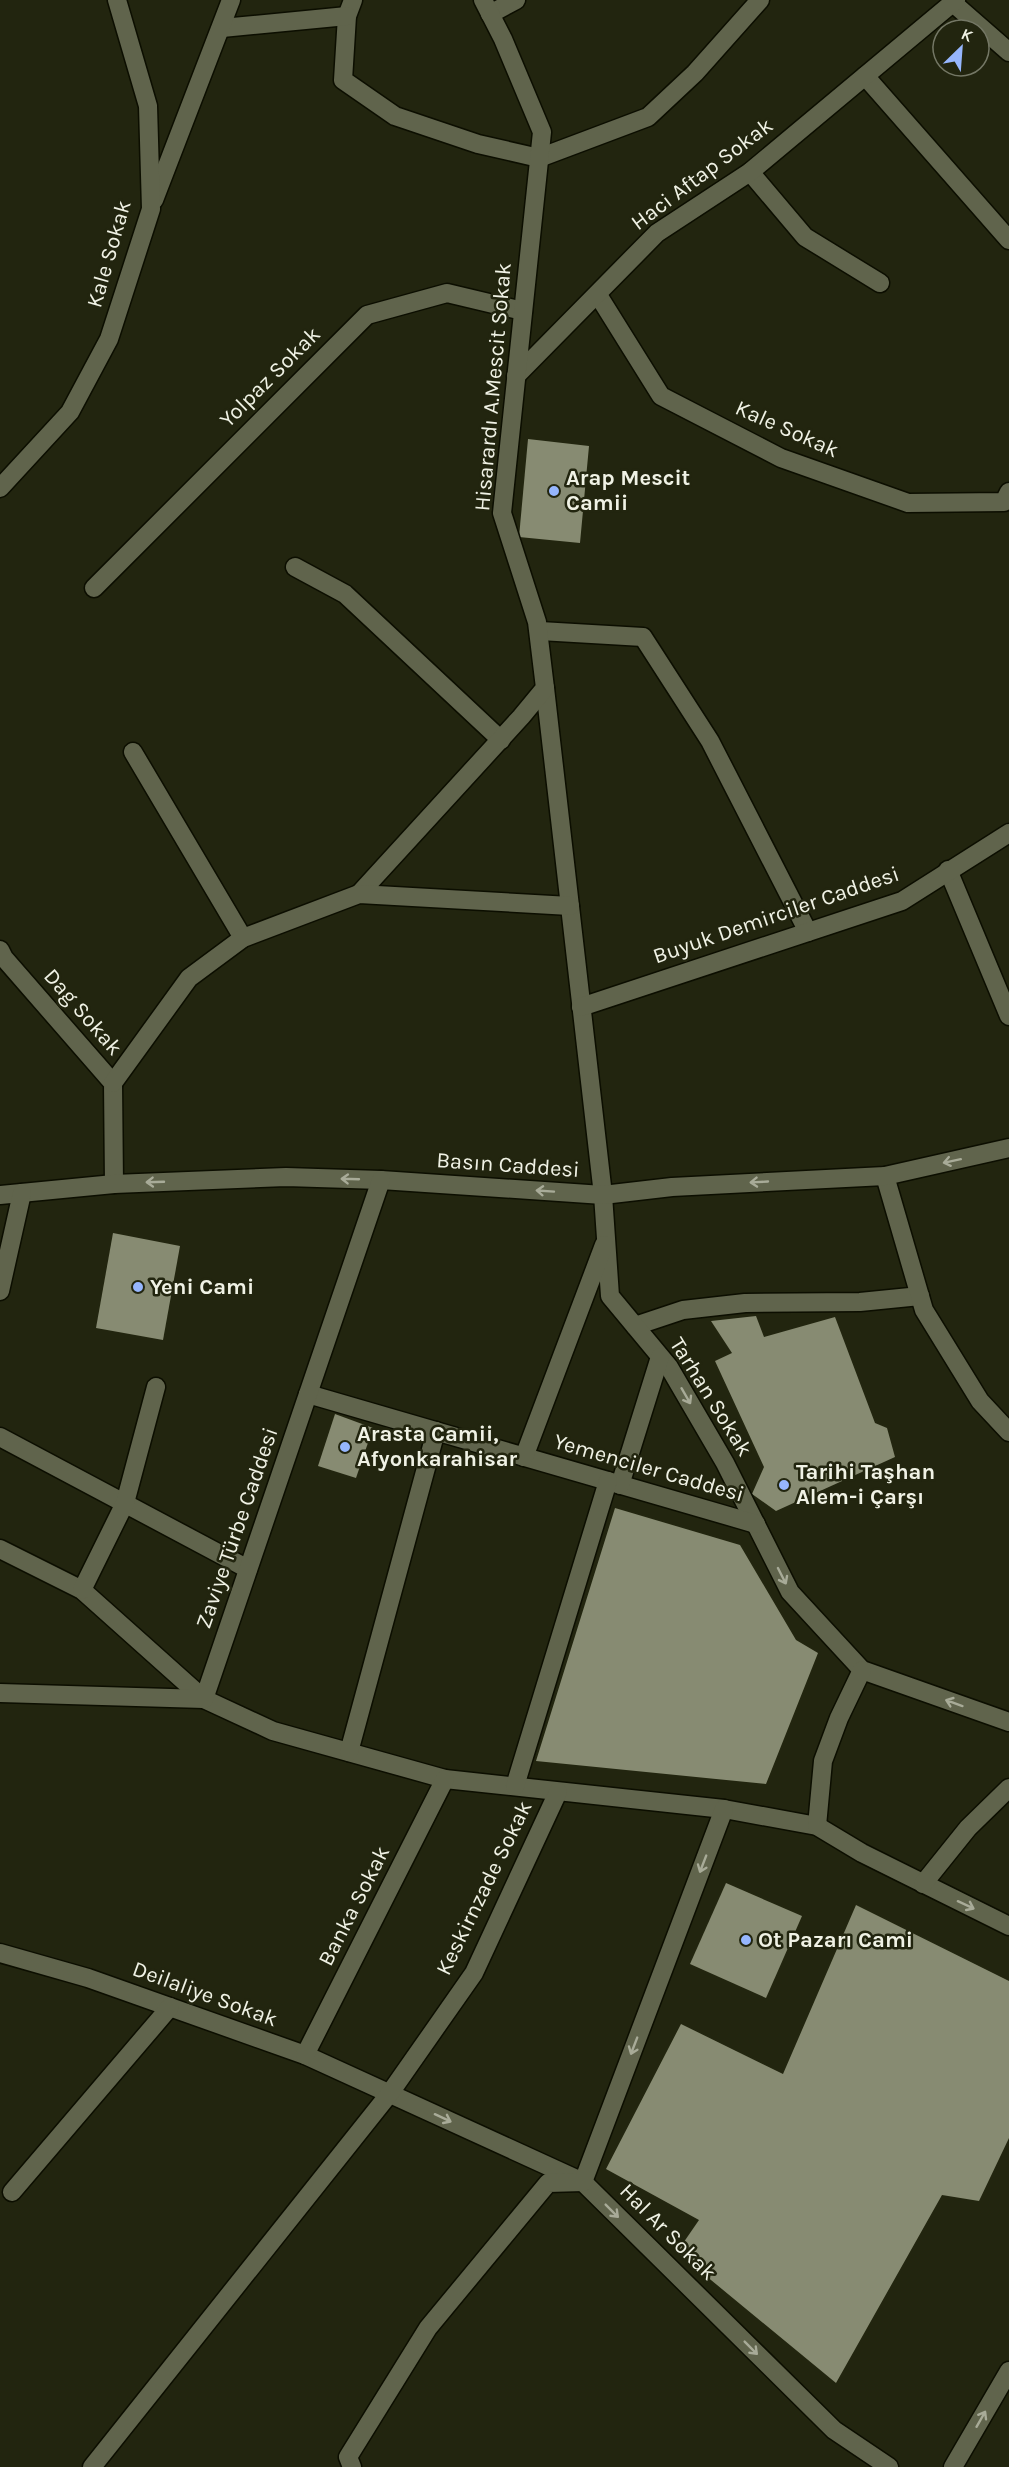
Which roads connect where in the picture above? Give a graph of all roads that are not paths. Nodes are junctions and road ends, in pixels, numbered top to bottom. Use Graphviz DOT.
graph roads {
  1 [pos="117,0"];
  2 [pos="231,0"];
  3 [pos="516,0"];
  4 [pos="760,0"];
  5 [pos="955,1"];
  6 [pos="486,7"];
  7 [pos="350,8"];
  8 [pos="222,28"];
  9 [pos="1009,52"];
  10 [pos="865,76"];
  11 [pos="539,158"];
  12 [pos="750,172"];
  13 [pos="151,209"];
  14 [pos="1009,240"];
  15 [pos="880,283"];
  16 [pos="598,295"];
  17 [pos="523,311"];
  18 [pos="516,376"];
  19 [pos="0,488"];
  20 [pos="1009,492"];
  21 [pos="295,567"];
  22 [pos="94,588"];
  23 [pos="540,631"];
  24 [pos="545,688"];
  25 [pos="501,740"];
  26 [pos="133,752"];
  27 [pos="1009,833"];
  28 [pos="948,870"];
  29 [pos="358,894"];
  30 [pos="570,906"];
  31 [pos="808,932"];
  32 [pos="243,938"];
  33 [pos="1,956"];
  34 [pos="581,1007"];
  35 [pos="1009,1016"];
  36 [pos="113,1083"];
  37 [pos="1009,1148"];
  38 [pos="885,1176"];
  39 [pos="381,1180"];
  40 [pos="114,1184"];
  41 [pos="22,1193"];
  42 [pos="0,1195"];
  43 [pos="603,1195"];
  44 [pos="606,1240"];
  45 [pos="0,1291"];
  46 [pos="920,1296"];
  47 [pos="635,1326"];
  48 [pos="660,1357"];
  49 [pos="156,1387"];
  50 [pos="308,1394"];
  51 [pos="436,1431"];
  52 [pos="1009,1432"];
  53 [pos="0,1437"];
  54 [pos="524,1457"];
  55 [pos="614,1483"];
  56 [pos="125,1503"];
  57 [pos="756,1524"];
  58 [pos="0,1549"];
  59 [pos="248,1569"];
  60 [pos="82,1590"];
  61 [pos="862,1670"];
  62 [pos="0,1693"];
  63 [pos="204,1699"];
  64 [pos="1009,1722"];
  65 [pos="349,1752"];
  66 [pos="445,1779"];
  67 [pos="515,1786"];
  68 [pos="1009,1788"];
  69 [pos="558,1792"];
  70 [pos="724,1809"];
  71 [pos="817,1827"];
  72 [pos="923,1884"];
  73 [pos="1009,1926"];
  74 [pos="0,1953"];
  75 [pos="170,2007"];
  76 [pos="305,2055"];
  77 [pos="390,2093"];
  78 [pos="583,2182"];
  79 [pos="12,2192"];
  80 [pos="1009,2371"];
  81 [pos="878,2464"];
  82 [pos="92,2467"];
  83 [pos="352,2467"];
  84 [pos="953,2467"];
  1 -- 13 [label="street, Kale Sokak"];
  2 -- 8 [label="street"];
  3 -- 6 [label="street"];
  4 -- 11 [label="street"];
  5 -- 9 [label="street"];
  5 -- 10 [label="street, Haci Aftap Sokak"];
  6 -- 11 [label="street, Hisarardı A.Mescit Sokak"];
  7 -- 8 [label="street"];
  7 -- 11 [label="street"];
  8 -- 13 [label="street"];
  10 -- 12 [label="street, Haci Aftap Sokak"];
  10 -- 14 [label="street"];
  11 -- 17 [label="street, Hisarardı A.Mescit Sokak"];
  12 -- 15 [label="street"];
  12 -- 16 [label="street, Haci Aftap Sokak"];
  13 -- 19 [label="street, Kale Sokak"];
  16 -- 18 [label="street, Haci Aftap Sokak"];
  16 -- 20 [label="street, Kale Sokak"];
  17 -- 18 [label="street, Hisarardı A.Mescit Sokak"];
  17 -- 22 [label="street, Yolpaz Sokak"];
  18 -- 23 [label="street, Hisarardı A.Mescit Sokak"];
  21 -- 25 [label="street"];
  23 -- 24 [label="street, Hisarardı A.Mescit Sokak"];
  23 -- 31 [label="street"];
  24 -- 25 [label="street"];
  24 -- 30 [label="street, Hisarardı A.Mescit Sokak"];
  25 -- 29 [label="street"];
  26 -- 32 [label="street"];
  27 -- 28 [label="street, Buyuk Demirciler Caddesi"];
  28 -- 31 [label="street, Buyuk Demirciler Caddesi"];
  28 -- 35 [label="street"];
  29 -- 30 [label="street"];
  29 -- 32 [label="street"];
  30 -- 34 [label="street, Tarhan Sokak"];
  31 -- 34 [label="street, Buyuk Demirciler Caddesi"];
  32 -- 36 [label="street"];
  33 -- 36 [label="street, Dag Sokak"];
  34 -- 43 [label="street, Tarhan Sokak"];
  36 -- 40 [label="street, Dag Sokak"];
  37 -- 38 [label="street, Basın Caddesi, one-way"];
  38 -- 43 [label="street, Basın Caddesi, one-way"];
  38 -- 46 [label="street"];
  39 -- 40 [label="street, Basın Caddesi, one-way"];
  43 -- 39 [label="street, Basın Caddesi, one-way"];
  39 -- 50 [label="street, Zaviye Türbe Caddesi"];
  40 -- 41 [label="street, Basın Caddesi"];
  41 -- 42 [label="street, Basın Caddesi"];
  41 -- 45 [label="street"];
  43 -- 44 [label="street, Tarhan Sokak"];
  44 -- 47 [label="street, Tarhan Sokak"];
  44 -- 54 [label="street"];
  46 -- 47 [label="street"];
  46 -- 52 [label="street"];
  47 -- 48 [label="street, Tarhan Sokak"];
  48 -- 55 [label="street"];
  48 -- 57 [label="street, Tarhan Sokak, one-way"];
  49 -- 56 [label="street"];
  50 -- 51 [label="street, Yemenciler Caddesi"];
  50 -- 59 [label="street, Zaviye Türbe Caddesi"];
  51 -- 54 [label="street, Yemenciler Caddesi"];
  51 -- 65 [label="street"];
  53 -- 56 [label="street"];
  54 -- 55 [label="street, Yemenciler Caddesi"];
  55 -- 57 [label="street, Yemenciler Caddesi"];
  55 -- 67 [label="street"];
  56 -- 59 [label="street"];
  56 -- 60 [label="street"];
  57 -- 61 [label="street, Yemenciler Caddesi, one-way"];
  58 -- 60 [label="street"];
  59 -- 63 [label="street, Zaviye Türbe Caddesi"];
  60 -- 63 [label="street"];
  64 -- 61 [label="street, Yemenciler Caddesi, one-way"];
  61 -- 71 [label="street"];
  62 -- 63 [label="street"];
  63 -- 65 [label="street"];
  65 -- 66 [label="street"];
  66 -- 67 [label="street"];
  66 -- 76 [label="street, Banka Sokak"];
  67 -- 69 [label="street"];
  68 -- 72 [label="street"];
  69 -- 70 [label="street"];
  69 -- 77 [label="street, Keskirnzade Sokak"];
  70 -- 71 [label="street"];
  70 -- 78 [label="street, one-way"];
  71 -- 72 [label="street"];
  72 -- 73 [label="street, one-way"];
  74 -- 75 [label="street, Deilaliye Sokak"];
  75 -- 76 [label="street, Deilaliye Sokak"];
  75 -- 79 [label="street"];
  76 -- 77 [label="street, Deilaliye Sokak"];
  77 -- 78 [label="street, Hal Ar Sokak, one-way"];
  77 -- 82 [label="street, Keskirnzade Sokak"];
  78 -- 81 [label="street, Hal Ar Sokak, one-way"];
  78 -- 83 [label="street"];
  84 -- 80 [label="street, one-way"];
}
